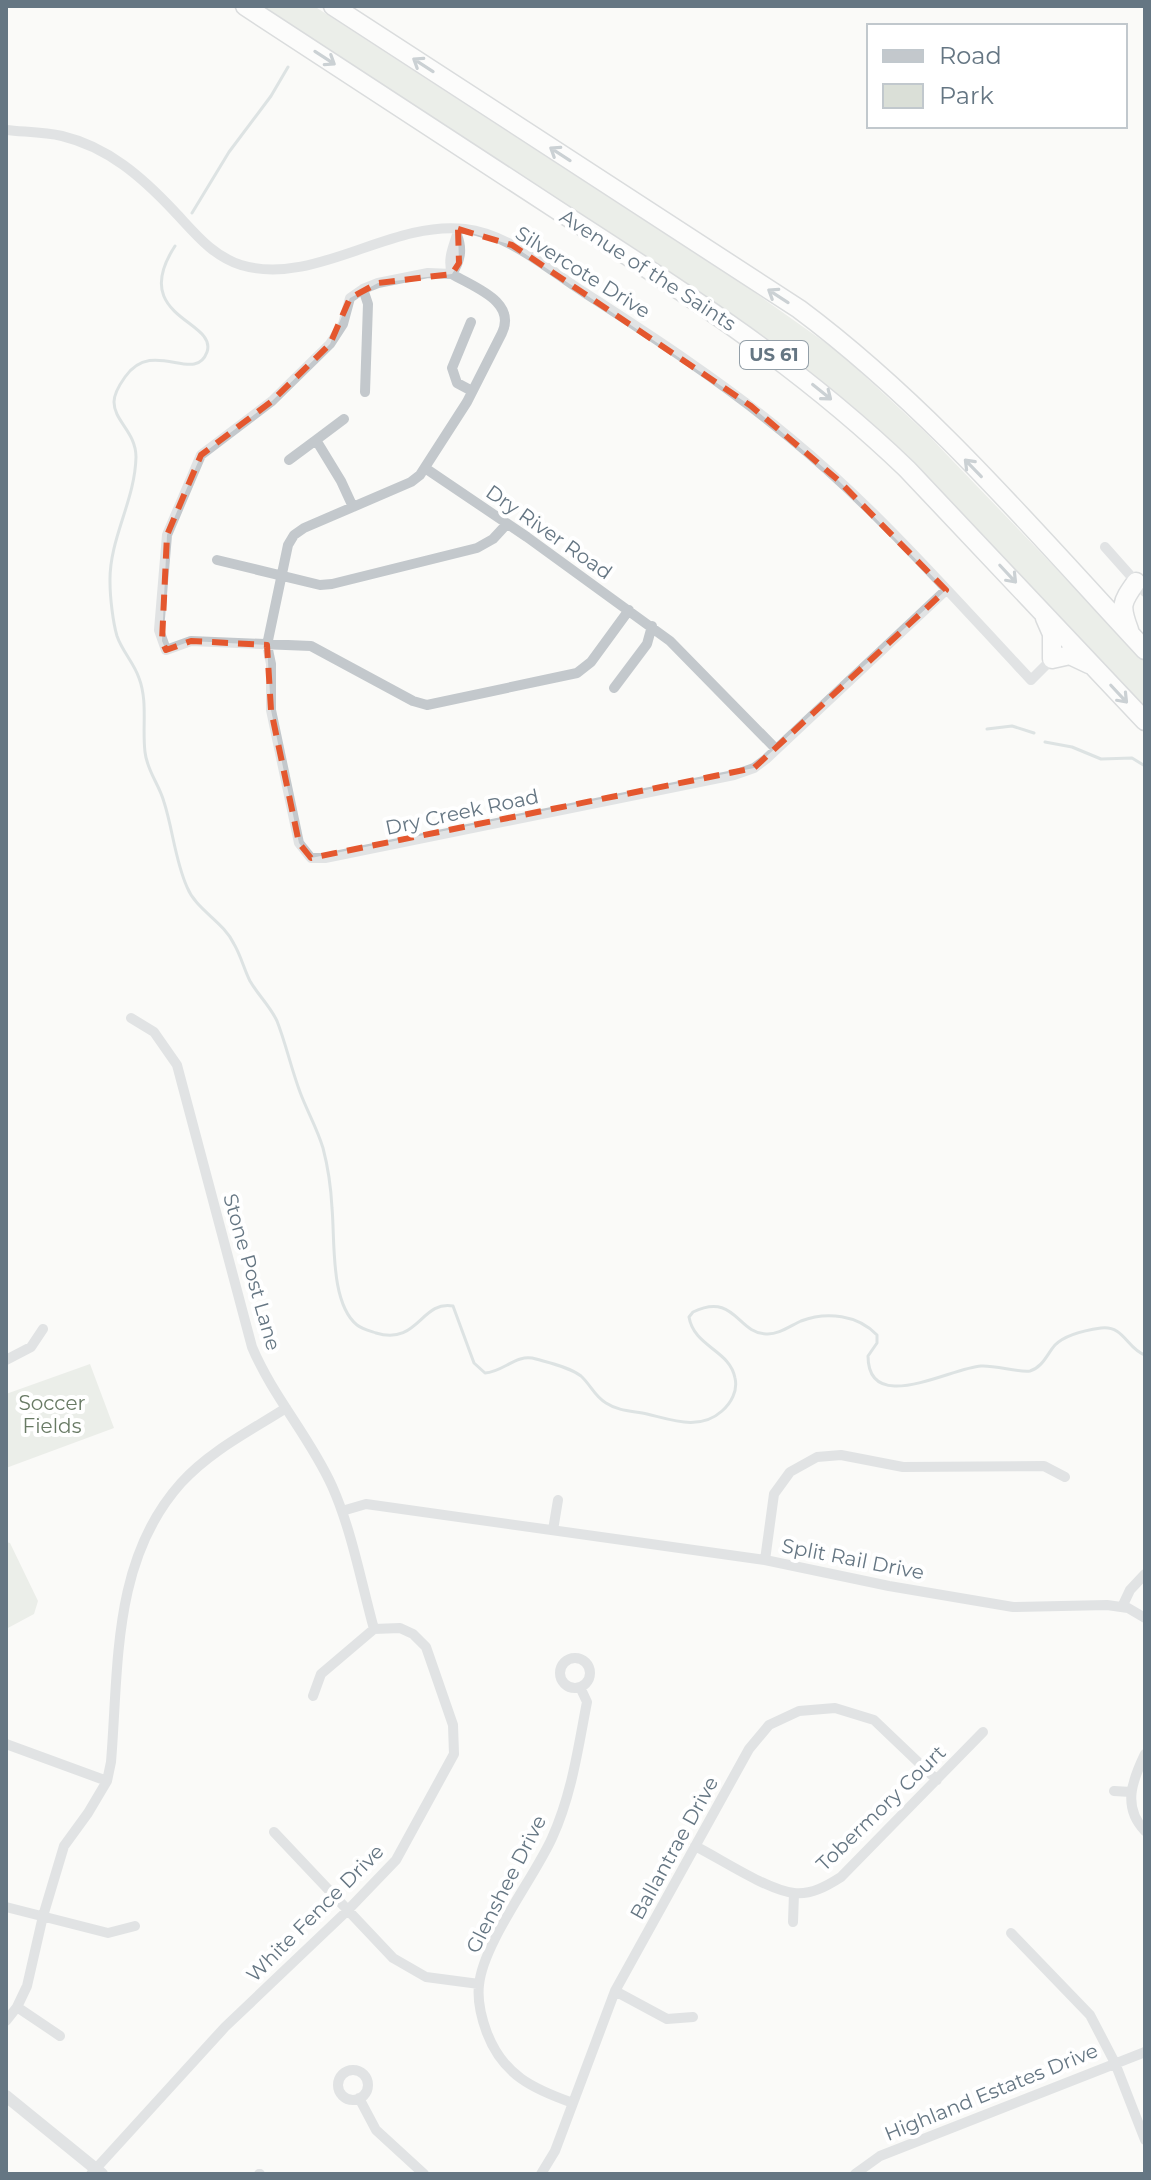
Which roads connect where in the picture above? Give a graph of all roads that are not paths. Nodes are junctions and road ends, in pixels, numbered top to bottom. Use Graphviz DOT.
graph roads {
  1 [pos="237,6"];
  2 [pos="333,6"];
  3 [pos="252,11"];
  4 [pos="6,130"];
  5 [pos="458,232"];
  6 [pos="452,274"];
  7 [pos="363,289"];
  8 [pos="471,322"];
  9 [pos="472,391"];
  10 [pos="365,392"];
  11 [pos="344,419"];
  12 [pos="316,440"];
  13 [pos="289,460"];
  14 [pos="425,468"];
  15 [pos="353,507"];
  16 [pos="507,524"];
  17 [pos="1105,547"];
  18 [pos="217,560"];
  19 [pos="281,574"];
  20 [pos="1082,583"];
  21 [pos="1140,587"];
  22 [pos="946,590"];
  23 [pos="629,610"];
  24 [pos="1043,612"];
  25 [pos="652,626"];
  26 [pos="1131,635"];
  27 [pos="267,645"];
  28 [pos="1145,650"];
  29 [pos="1052,659"];
  30 [pos="1094,667"];
  31 [pos="614,688"];
  32 [pos="1145,721"];
  33 [pos="776,749"];
  34 [pos="131,1018"];
  35 [pos="43,1329"];
  36 [pos="6,1360"];
  37 [pos="286,1408"];
  38 [pos="1065,1477"];
  39 [pos="558,1500"];
  40 [pos="342,1511"];
  41 [pos="553,1530"];
  42 [pos="765,1560"];
  43 [pos="1145,1574"];
  44 [pos="1122,1607"];
  45 [pos="1145,1618"];
  46 [pos="374,1629"];
  47 [pos="580,1687"];
  48 [pos="313,1696"];
  49 [pos="983,1732"];
  50 [pos="6,1744"];
  51 [pos="1145,1754"];
  52 [pos="937,1780"];
  53 [pos="107,1781"];
  54 [pos="1114,1791"];
  55 [pos="1131,1792"];
  56 [pos="1145,1831"];
  57 [pos="274,1832"];
  58 [pos="695,1846"];
  59 [pos="794,1893"];
  60 [pos="6,1907"];
  61 [pos="347,1911"];
  62 [pos="43,1916"];
  63 [pos="793,1922"];
  64 [pos="135,1926"];
  65 [pos="1011,1933"];
  66 [pos="479,1984"];
  67 [pos="615,1991"];
  68 [pos="17,2007"];
  69 [pos="693,2017"];
  70 [pos="6,2021"];
  71 [pos="60,2036"];
  72 [pos="1145,2052"];
  73 [pos="1115,2063"];
  74 [pos="6,2096"];
  75 [pos="359,2098"];
  76 [pos="573,2103"];
  77 [pos="1145,2140"];
  78 [pos="96,2172"];
  79 [pos="424,2174"];
  80 [pos="541,2174"];
  81 [pos="855,2174"];
  1 -- 3 [label="highway, Avenue of the Saints"];
  20 -- 2 [label="highway, US 61, one-way"];
  3 -- 24 [label="highway, Avenue of the Saints / US 61, one-way"];
  4 -- 5 [label="street, Silvercote Drive"];
  5 -- 6 [label="street"];
  5 -- 22 [label="street, Silvercote Drive"];
  6 -- 7 [label="street"];
  6 -- 9 [label="street, Dry Creek Road"];
  7 -- 10 [label="street"];
  7 -- 27 [label="street"];
  8 -- 9 [label="street"];
  9 -- 14 [label="street, Dry Creek Road"];
  11 -- 12 [label="street"];
  12 -- 13 [label="street"];
  12 -- 15 [label="street"];
  14 -- 15 [label="street, Dry Creek Road"];
  14 -- 16 [label="street, Dry River Road"];
  15 -- 19 [label="street, Dry Creek Road"];
  16 -- 19 [label="street"];
  16 -- 23 [label="street, Dry River Road"];
  17 -- 21 [label="street"];
  18 -- 19 [label="street"];
  19 -- 27 [label="street, Dry Creek Road"];
  20 -- 21 [label="highway"];
  20 -- 26 [label="highway, US 61"];
  21 -- 26 [label="highway"];
  22 -- 29 [label="street, Silvercote Drive"];
  22 -- 33 [label="street, Dry Creek Road"];
  23 -- 25 [label="street, Dry River Road"];
  23 -- 27 [label="street"];
  24 -- 29 [label="highway"];
  24 -- 30 [label="highway, Avenue of the Saints / US 61"];
  25 -- 31 [label="street"];
  25 -- 33 [label="street, Dry River Road"];
  26 -- 28 [label="highway, US 61"];
  27 -- 33 [label="street, Dry Creek Road"];
  29 -- 30 [label="highway"];
  30 -- 32 [label="highway, Avenue of the Saints / US 61, one-way"];
  34 -- 37 [label="street, Stone Post Lane"];
  35 -- 36 [label="street"];
  37 -- 40 [label="street, Stone Post Lane"];
  37 -- 53 [label="street"];
  38 -- 42 [label="street"];
  39 -- 41 [label="street"];
  40 -- 41 [label="street, Split Rail Drive"];
  40 -- 46 [label="street, Stone Post Lane"];
  41 -- 42 [label="street, Split Rail Drive"];
  42 -- 44 [label="street, Split Rail Drive"];
  43 -- 44 [label="street"];
  44 -- 45 [label="street, Split Rail Drive"];
  46 -- 48 [label="street"];
  46 -- 61 [label="street, White Fence Drive"];
  47 -- 66 [label="street, Glenshee Drive"];
  49 -- 52 [label="street, Tobermory Court"];
  50 -- 53 [label="street"];
  51 -- 55 [label="street"];
  52 -- 58 [label="street, Ballantrae Drive"];
  52 -- 59 [label="street, Tobermory Court"];
  53 -- 62 [label="street"];
  54 -- 55 [label="street"];
  55 -- 56 [label="street"];
  57 -- 61 [label="street"];
  58 -- 59 [label="street"];
  58 -- 67 [label="street, Ballantrae Drive"];
  59 -- 63 [label="street"];
  60 -- 62 [label="street"];
  61 -- 66 [label="street"];
  61 -- 78 [label="street, White Fence Drive"];
  62 -- 64 [label="street"];
  62 -- 68 [label="street"];
  65 -- 73 [label="street"];
  66 -- 76 [label="street, Glenshee Drive"];
  67 -- 69 [label="street"];
  67 -- 76 [label="street, Ballantrae Drive"];
  68 -- 70 [label="street"];
  68 -- 71 [label="street"];
  72 -- 73 [label="street, Highland Estates Drive"];
  73 -- 77 [label="street"];
  73 -- 81 [label="street, Highland Estates Drive"];
  74 -- 78 [label="street"];
  75 -- 79 [label="street"];
  76 -- 80 [label="street, Ballantrae Drive"];
}
